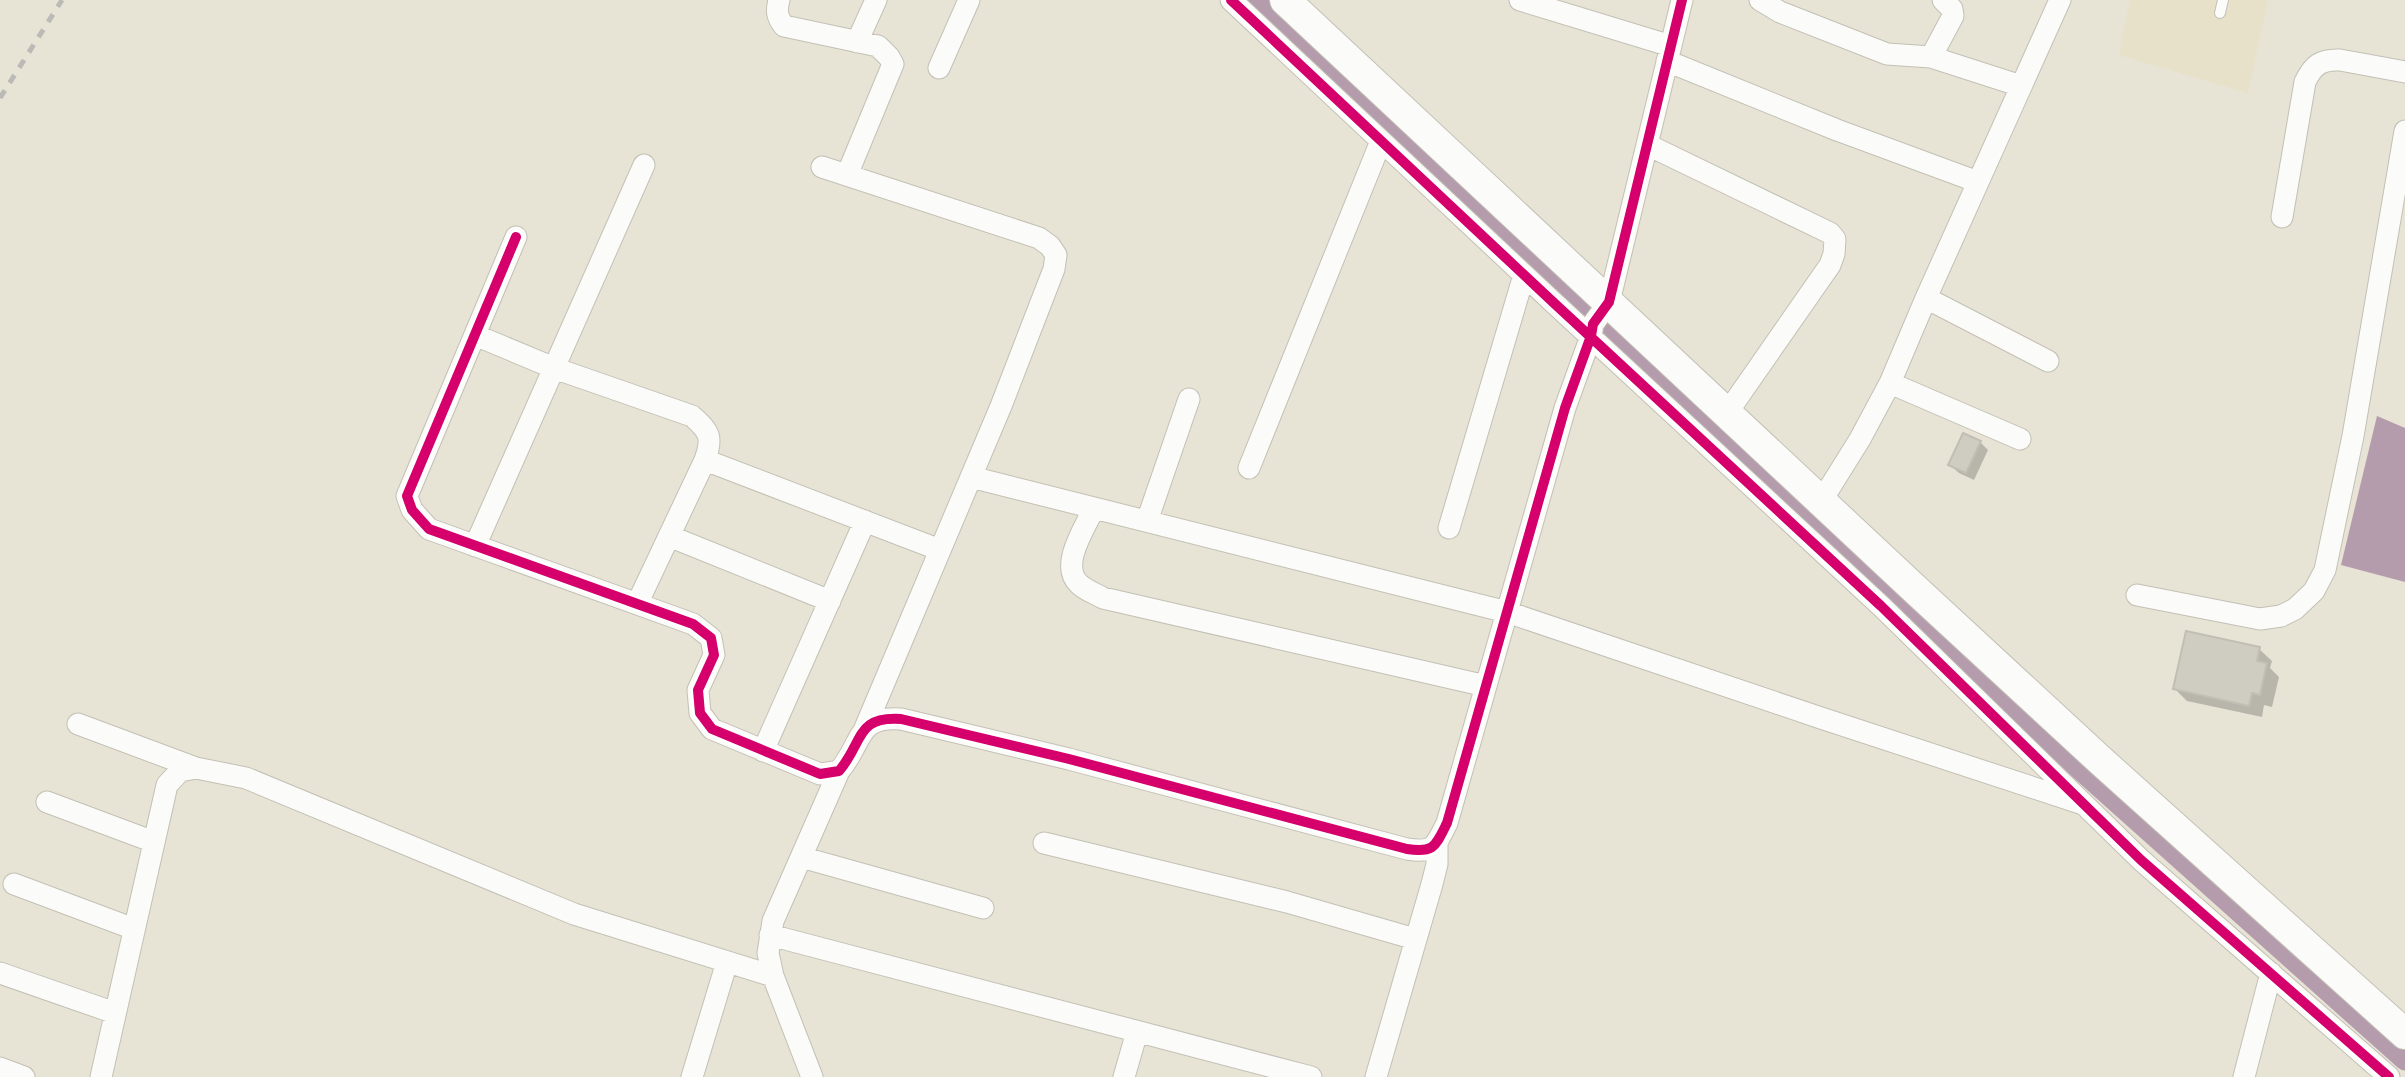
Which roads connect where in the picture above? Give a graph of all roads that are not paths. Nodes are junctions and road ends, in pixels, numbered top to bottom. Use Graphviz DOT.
graph roads {
  1 [pos="779,0"];
  2 [pos="876,0"];
  3 [pos="969,0"];
  4 [pos="1231,0"];
  5 [pos="1285,0"];
  6 [pos="1520,0"];
  7 [pos="1682,0"];
  8 [pos="1760,0"];
  9 [pos="1943,0"];
  10 [pos="2060,0"];
  11 [pos="2223,0"];
  12 [pos="2220,13"];
  13 [pos="857,42"];
  14 [pos="1669,53"];
  15 [pos="1931,57"];
  16 [pos="939,68"];
  17 [pos="2405,72"];
  18 [pos="2021,86"];
  19 [pos="2405,131"];
  20 [pos="1381,141"];
  21 [pos="1648,145"];
  22 [pos="644,165"];
  23 [pos="822,167"];
  24 [pos="847,175"];
  25 [pos="1978,182"];
  26 [pos="2282,216"];
  27 [pos="516,237"];
  28 [pos="1524,275"];
  29 [pos="1926,298"];
  30 [pos="1599,318"];
  31 [pos="475,335"];
  32 [pos="2048,361"];
  33 [pos="554,368"];
  34 [pos="1890,383"];
  35 [pos="1189,398"];
  36 [pos="1727,413"];
  37 [pos="2020,439"];
  38 [pos="705,460"];
  39 [pos="1249,468"];
  40 [pos="971,477"];
  41 [pos="1822,500"];
  42 [pos="1094,508"];
  43 [pos="865,521"];
  44 [pos="1147,521"];
  45 [pos="1449,528"];
  46 [pos="669,536"];
  47 [pos="475,546"];
  48 [pos="940,550"];
  49 [pos="2137,595"];
  50 [pos="830,601"];
  51 [pos="637,604"];
  52 [pos="1507,611"];
  53 [pos="1486,686"];
  54 [pos="78,724"];
  55 [pos="865,728"];
  56 [pos="763,751"];
  57 [pos="196,768"];
  58 [pos="839,771"];
  59 [pos="47,802"];
  60 [pos="2084,804"];
  61 [pos="154,842"];
  62 [pos="1044,843"];
  63 [pos="1437,844"];
  64 [pos="801,857"];
  65 [pos="14,884"];
  66 [pos="983,908"];
  67 [pos="134,929"];
  68 [pos="771,935"];
  69 [pos="1415,939"];
  70 [pos="727,962"];
  71 [pos="0,973"];
  72 [pos="2271,973"];
  73 [pos="773,976"];
  74 [pos="115,1013"];
  75 [pos="1137,1032"];
  76 [pos="2405,1033"];
  77 [pos="0,1068"];
  78 [pos="24,1077"];
  79 [pos="101,1077"];
  80 [pos="692,1077"];
  81 [pos="812,1077"];
  82 [pos="1124,1077"];
  83 [pos="1311,1077"];
  84 [pos="1377,1077"];
  85 [pos="2244,1077"];
  86 [pos="2389,1077"];
  1 -- 13 [label="street"];
  2 -- 13 [label="street"];
  3 -- 16 [label="street"];
  4 -- 20 [label="street"];
  5 -- 30 [label="street"];
  6 -- 14 [label="street"];
  7 -- 14 [label="street"];
  8 -- 15 [label="street"];
  9 -- 15 [label="street"];
  10 -- 18 [label="street"];
  11 -- 12 [label="lane"];
  13 -- 24 [label="street"];
  14 -- 21 [label="street"];
  14 -- 25 [label="street"];
  15 -- 18 [label="street"];
  17 -- 26 [label="street"];
  18 -- 25 [label="street"];
  19 -- 49 [label="street"];
  20 -- 28 [label="street"];
  20 -- 39 [label="street"];
  21 -- 30 [label="street"];
  21 -- 36 [label="street"];
  22 -- 33 [label="street"];
  23 -- 24 [label="street"];
  24 -- 40 [label="street"];
  25 -- 29 [label="street"];
  27 -- 31 [label="street"];
  28 -- 30 [label="street"];
  28 -- 45 [label="street"];
  29 -- 32 [label="street"];
  29 -- 34 [label="street"];
  30 -- 36 [label="street"];
  30 -- 52 [label="street"];
  30 -- 60 [label="street"];
  31 -- 33 [label="street"];
  31 -- 47 [label="street"];
  33 -- 38 [label="street"];
  33 -- 47 [label="street"];
  34 -- 37 [label="street"];
  34 -- 41 [label="street"];
  35 -- 44 [label="street"];
  36 -- 41 [label="street"];
  38 -- 43 [label="street"];
  38 -- 46 [label="street"];
  40 -- 42 [label="street"];
  40 -- 48 [label="street"];
  41 -- 76 [label="street"];
  42 -- 44 [label="street"];
  42 -- 53 [label="street"];
  43 -- 48 [label="street"];
  43 -- 50 [label="street"];
  44 -- 52 [label="street"];
  46 -- 50 [label="street"];
  46 -- 51 [label="street"];
  47 -- 51 [label="street"];
  48 -- 55 [label="street"];
  50 -- 56 [label="street"];
  51 -- 56 [label="street"];
  52 -- 53 [label="street"];
  52 -- 60 [label="street"];
  53 -- 63 [label="street"];
  54 -- 57 [label="street"];
  55 -- 58 [label="street"];
  55 -- 63 [label="street"];
  56 -- 58 [label="street"];
  57 -- 61 [label="street"];
  57 -- 70 [label="street"];
  58 -- 64 [label="street"];
  59 -- 61 [label="street"];
  60 -- 72 [label="street"];
  61 -- 67 [label="street"];
  62 -- 69 [label="street"];
  63 -- 69 [label="street"];
  64 -- 66 [label="street"];
  64 -- 68 [label="street"];
  65 -- 67 [label="street"];
  67 -- 74 [label="street"];
  68 -- 73 [label="street"];
  68 -- 75 [label="street"];
  69 -- 84 [label="street"];
  70 -- 73 [label="street"];
  70 -- 80 [label="street"];
  71 -- 74 [label="street"];
  72 -- 85 [label="street"];
  72 -- 86 [label="street"];
  73 -- 81 [label="street"];
  74 -- 79 [label="street"];
  75 -- 82 [label="street"];
  75 -- 83 [label="street"];
  77 -- 78 [label="street"];
}
